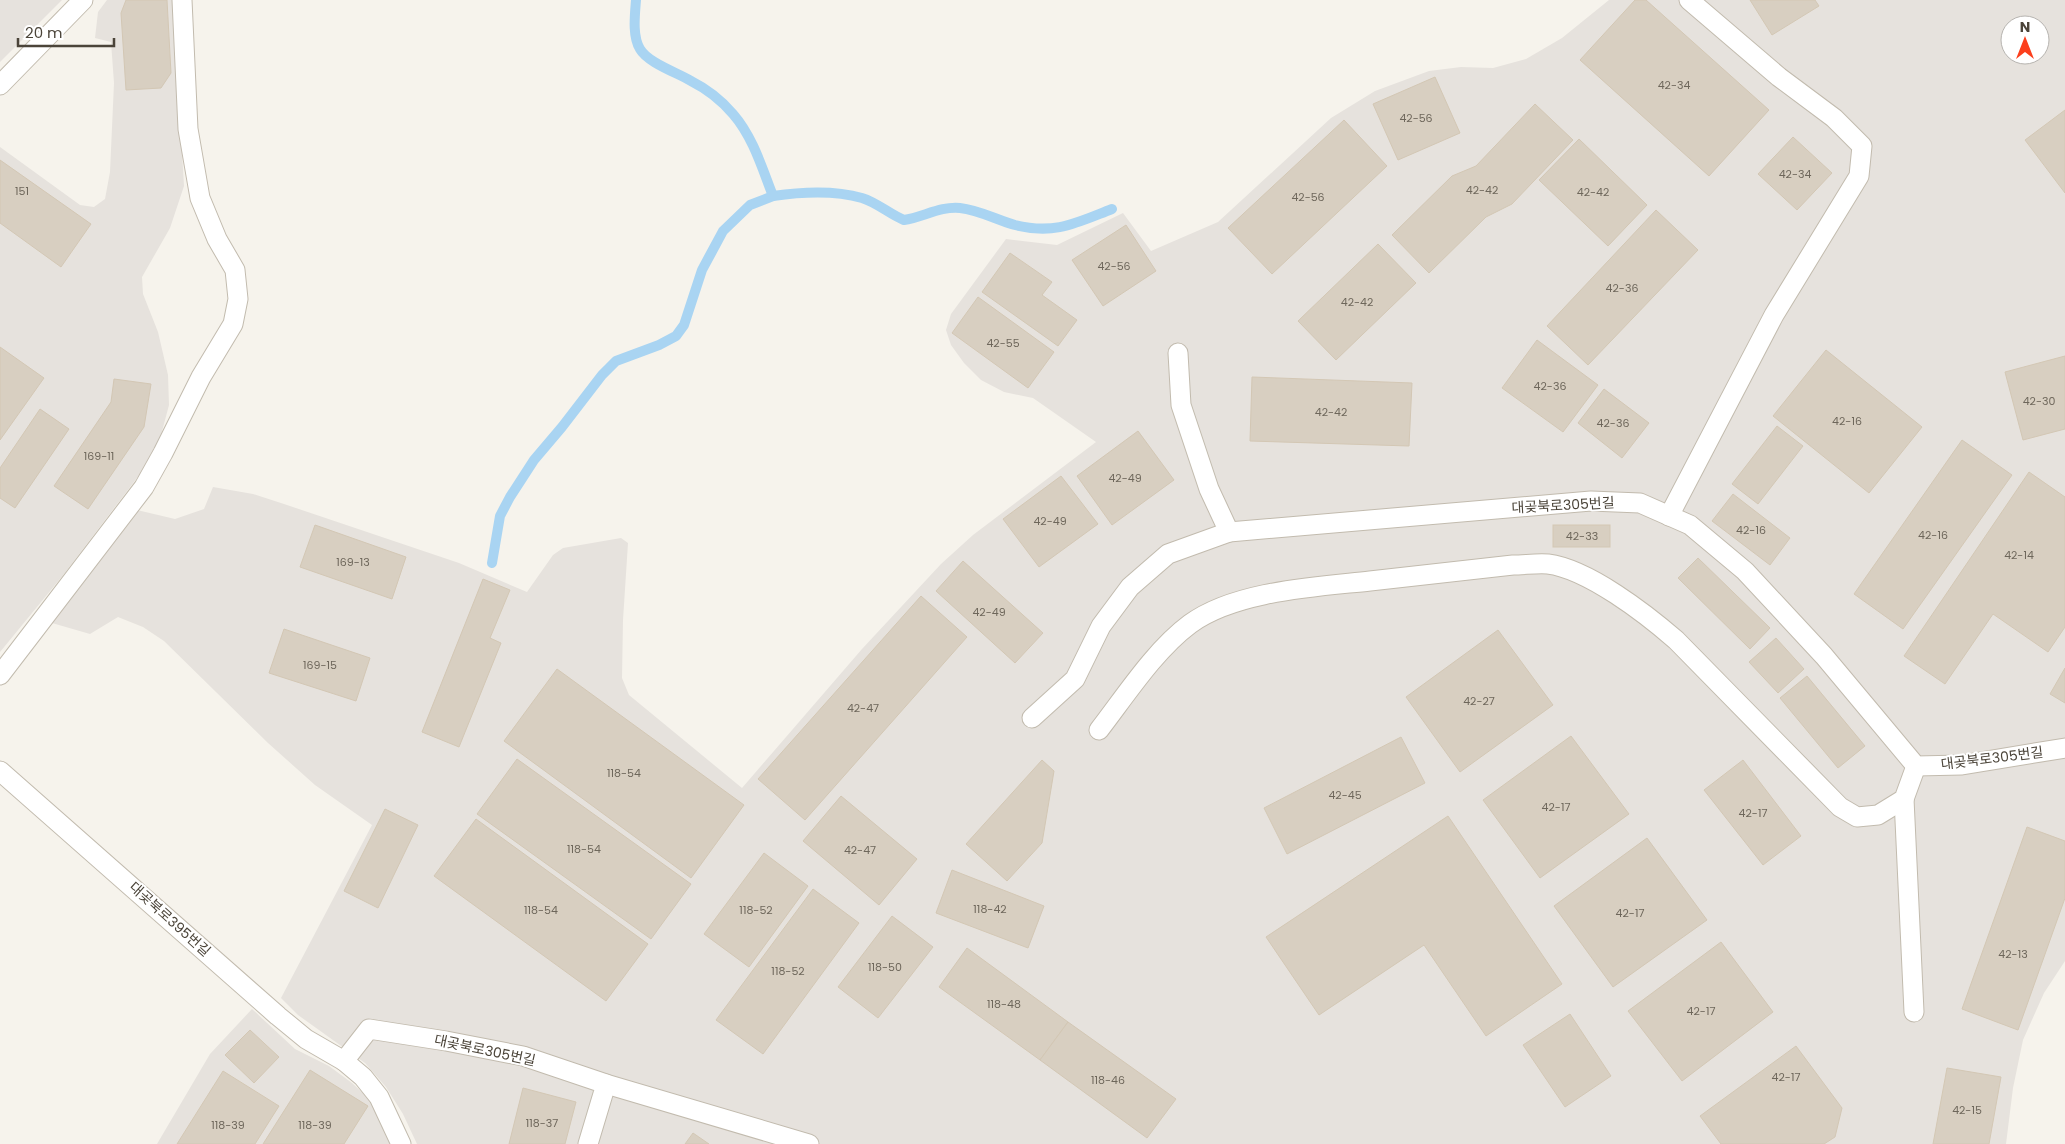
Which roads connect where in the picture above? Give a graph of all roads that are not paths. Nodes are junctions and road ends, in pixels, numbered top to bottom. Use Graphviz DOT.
graph roads {
  1 [pos="83,0"];
  2 [pos="182,0"];
  3 [pos="1689,0"];
  4 [pos="0,85"];
  5 [pos="1178,353"];
  6 [pos="1669,516"];
  7 [pos="1229,532"];
  8 [pos="0,675"];
  9 [pos="1032,718"];
  10 [pos="1099,730"];
  11 [pos="2065,748"];
  12 [pos="1916,766"];
  13 [pos="0,771"];
  14 [pos="1904,799"];
  15 [pos="1914,1012"];
  16 [pos="344,1061"];
  17 [pos="606,1084"];
  18 [pos="401,1144"];
  19 [pos="588,1144"];
  20 [pos="808,1144"];
  1 -- 4 [label="lane"];
  2 -- 8 [label="lane"];
  3 -- 6 [label="lane"];
  5 -- 7 [label="lane"];
  6 -- 7 [label="lane, 대곶북로305번길"];
  6 -- 12 [label="lane, 대곶북로305번길"];
  7 -- 9 [label="lane, 대곶북로305번길"];
  10 -- 14 [label="lane"];
  11 -- 12 [label="lane, 대곶북로305번길"];
  12 -- 14 [label="lane"];
  13 -- 16 [label="lane, 대곶북로395번길"];
  14 -- 15 [label="lane"];
  16 -- 17 [label="lane, 대곶북로305번길"];
  16 -- 18 [label="lane, 대곶북로395번길"];
  17 -- 19 [label="lane"];
  17 -- 20 [label="lane"];
}
